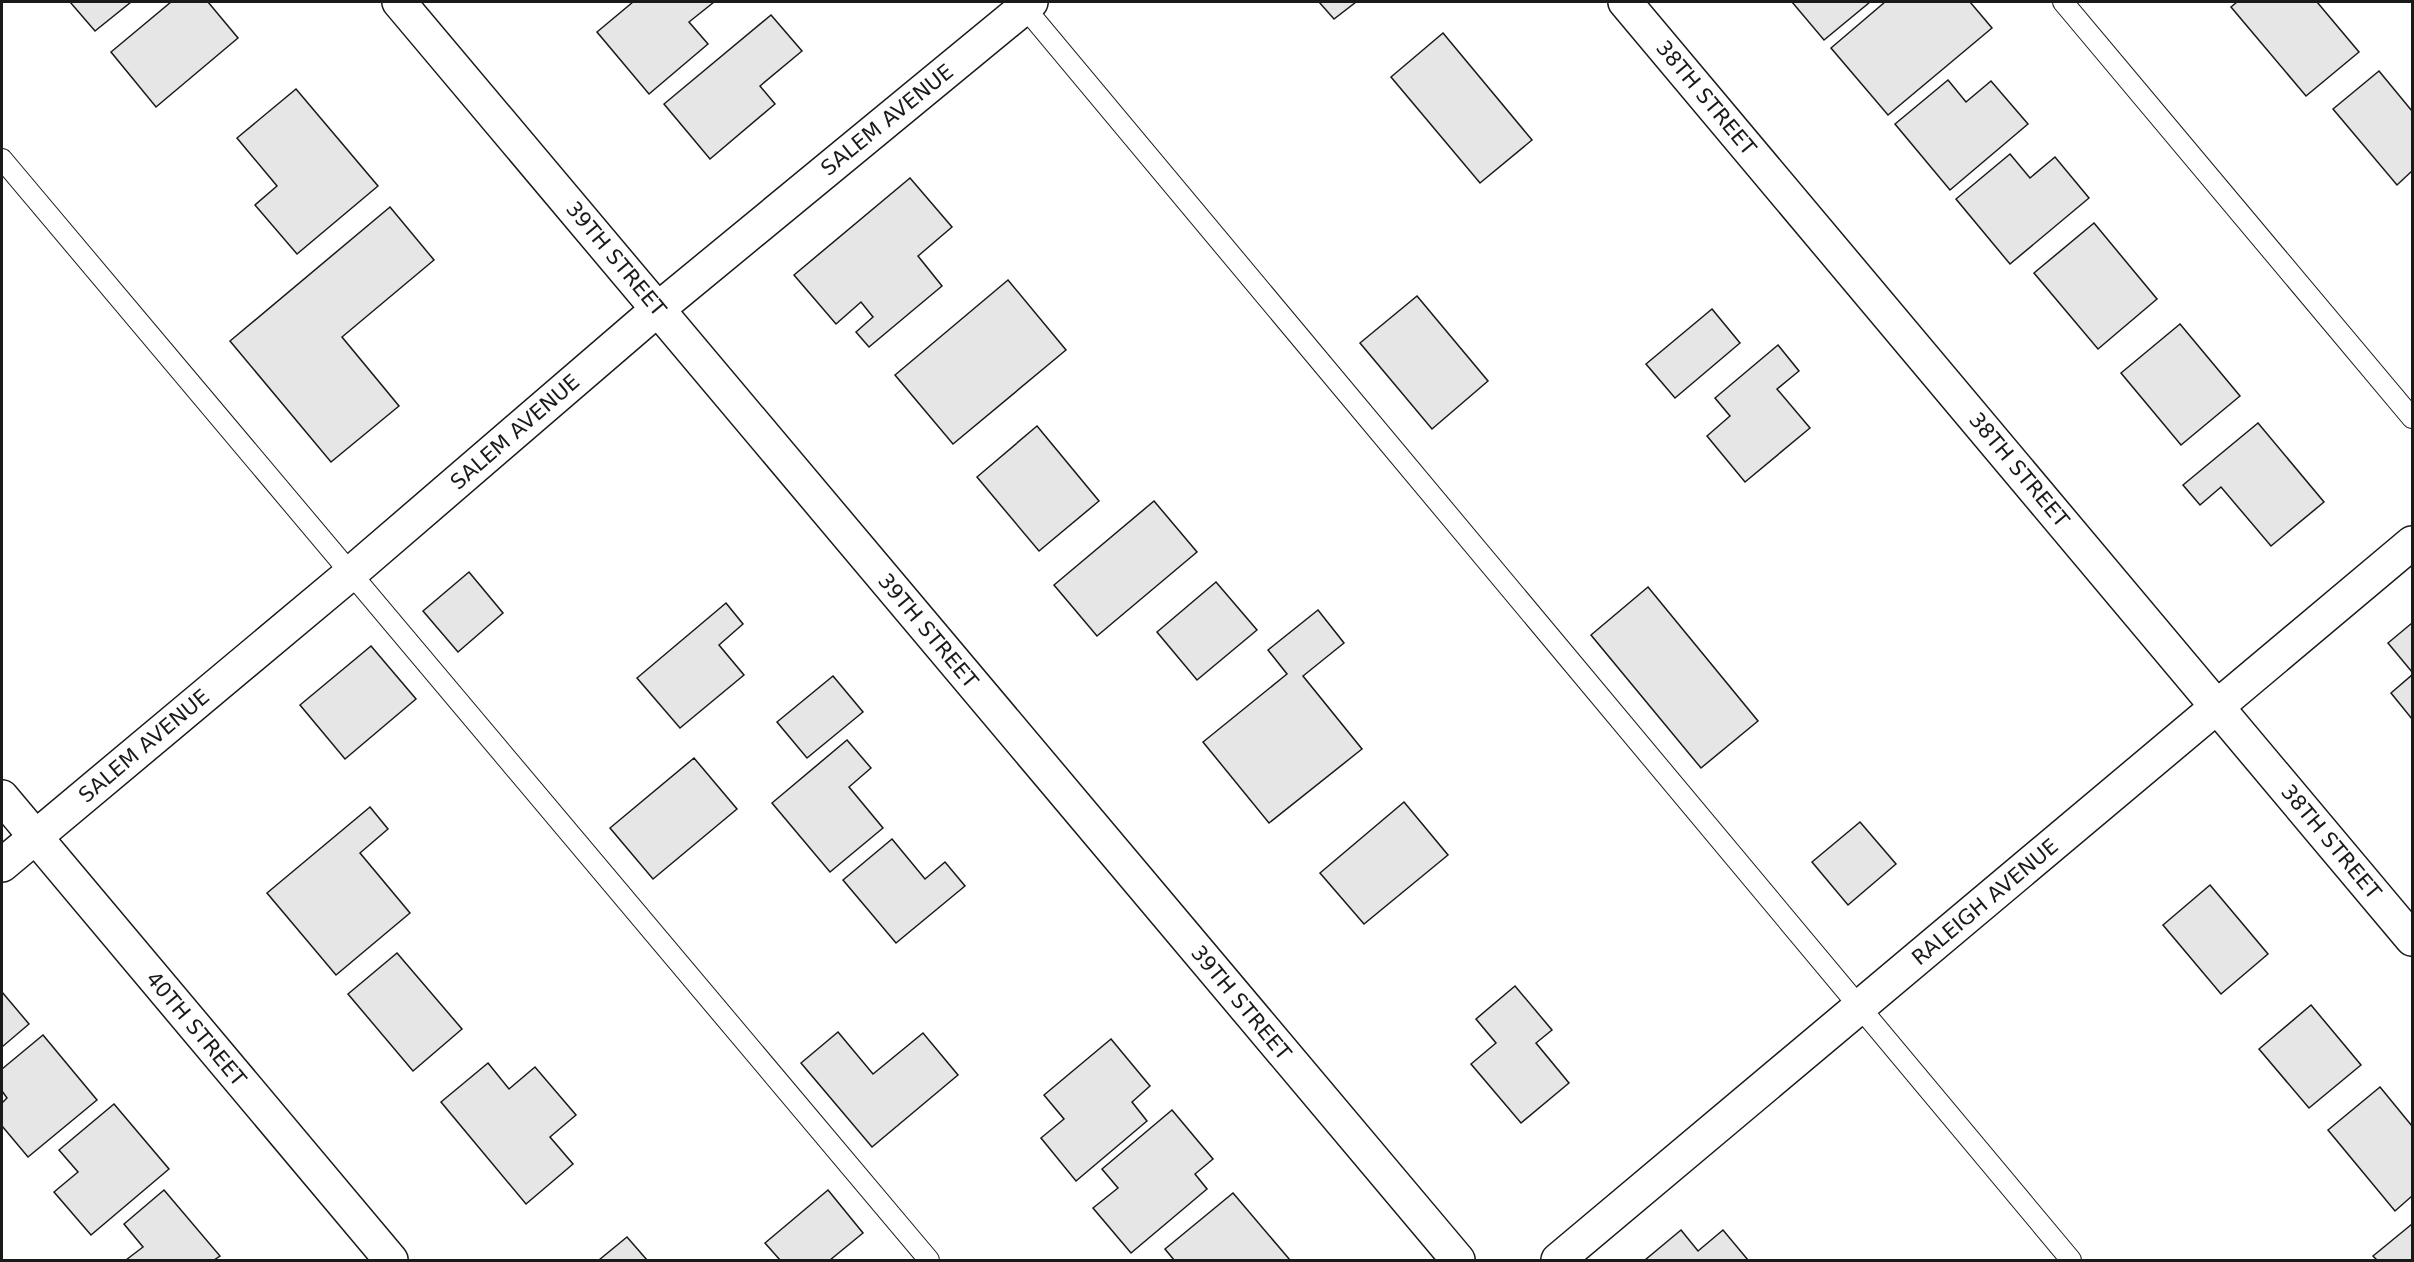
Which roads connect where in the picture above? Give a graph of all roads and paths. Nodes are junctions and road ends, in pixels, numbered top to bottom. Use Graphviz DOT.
graph roads {
  1 [pos="399,2"];
  2 [pos="1625,2"];
  3 [pos="2062,2"];
  4 [pos="1025,3"];
  5 [pos="2,159"];
  6 [pos="658,309"];
  7 [pos="2412,418"];
  8 [pos="2412,543"];
  9 [pos="350,574"];
  10 [pos="2217,707"];
  11 [pos="2,797"];
  12 [pos="35,837"];
  13 [pos="2,865"];
  14 [pos="2412,939"];
  15 [pos="1860,1007"];
  16 [pos="391,1260"];
  17 [pos="929,1260"];
  18 [pos="1458,1260"];
  19 [pos="1558,1260"];
  20 [pos="2071,1260"];
  1 -- 6 [label="street, 39TH STREET"];
  2 -- 10 [label="street, 38TH STREET"];
  3 -- 7 [label="lane"];
  4 -- 6 [label="street, SALEM AVENUE"];
  4 -- 15 [label="lane"];
  5 -- 9 [label="lane"];
  6 -- 9 [label="street, SALEM AVENUE"];
  6 -- 18 [label="street, 39TH STREET"];
  8 -- 10 [label="street, RALEIGH AVENUE"];
  9 -- 12 [label="street, SALEM AVENUE"];
  9 -- 17 [label="lane"];
  10 -- 14 [label="street, 38TH STREET"];
  10 -- 15 [label="street, RALEIGH AVENUE"];
  11 -- 12 [label="street, 40TH STREET"];
  12 -- 13 [label="street, SALEM AVENUE"];
  12 -- 16 [label="street, 40TH STREET"];
  15 -- 19 [label="street, RALEIGH AVENUE"];
  15 -- 20 [label="lane"];
}
